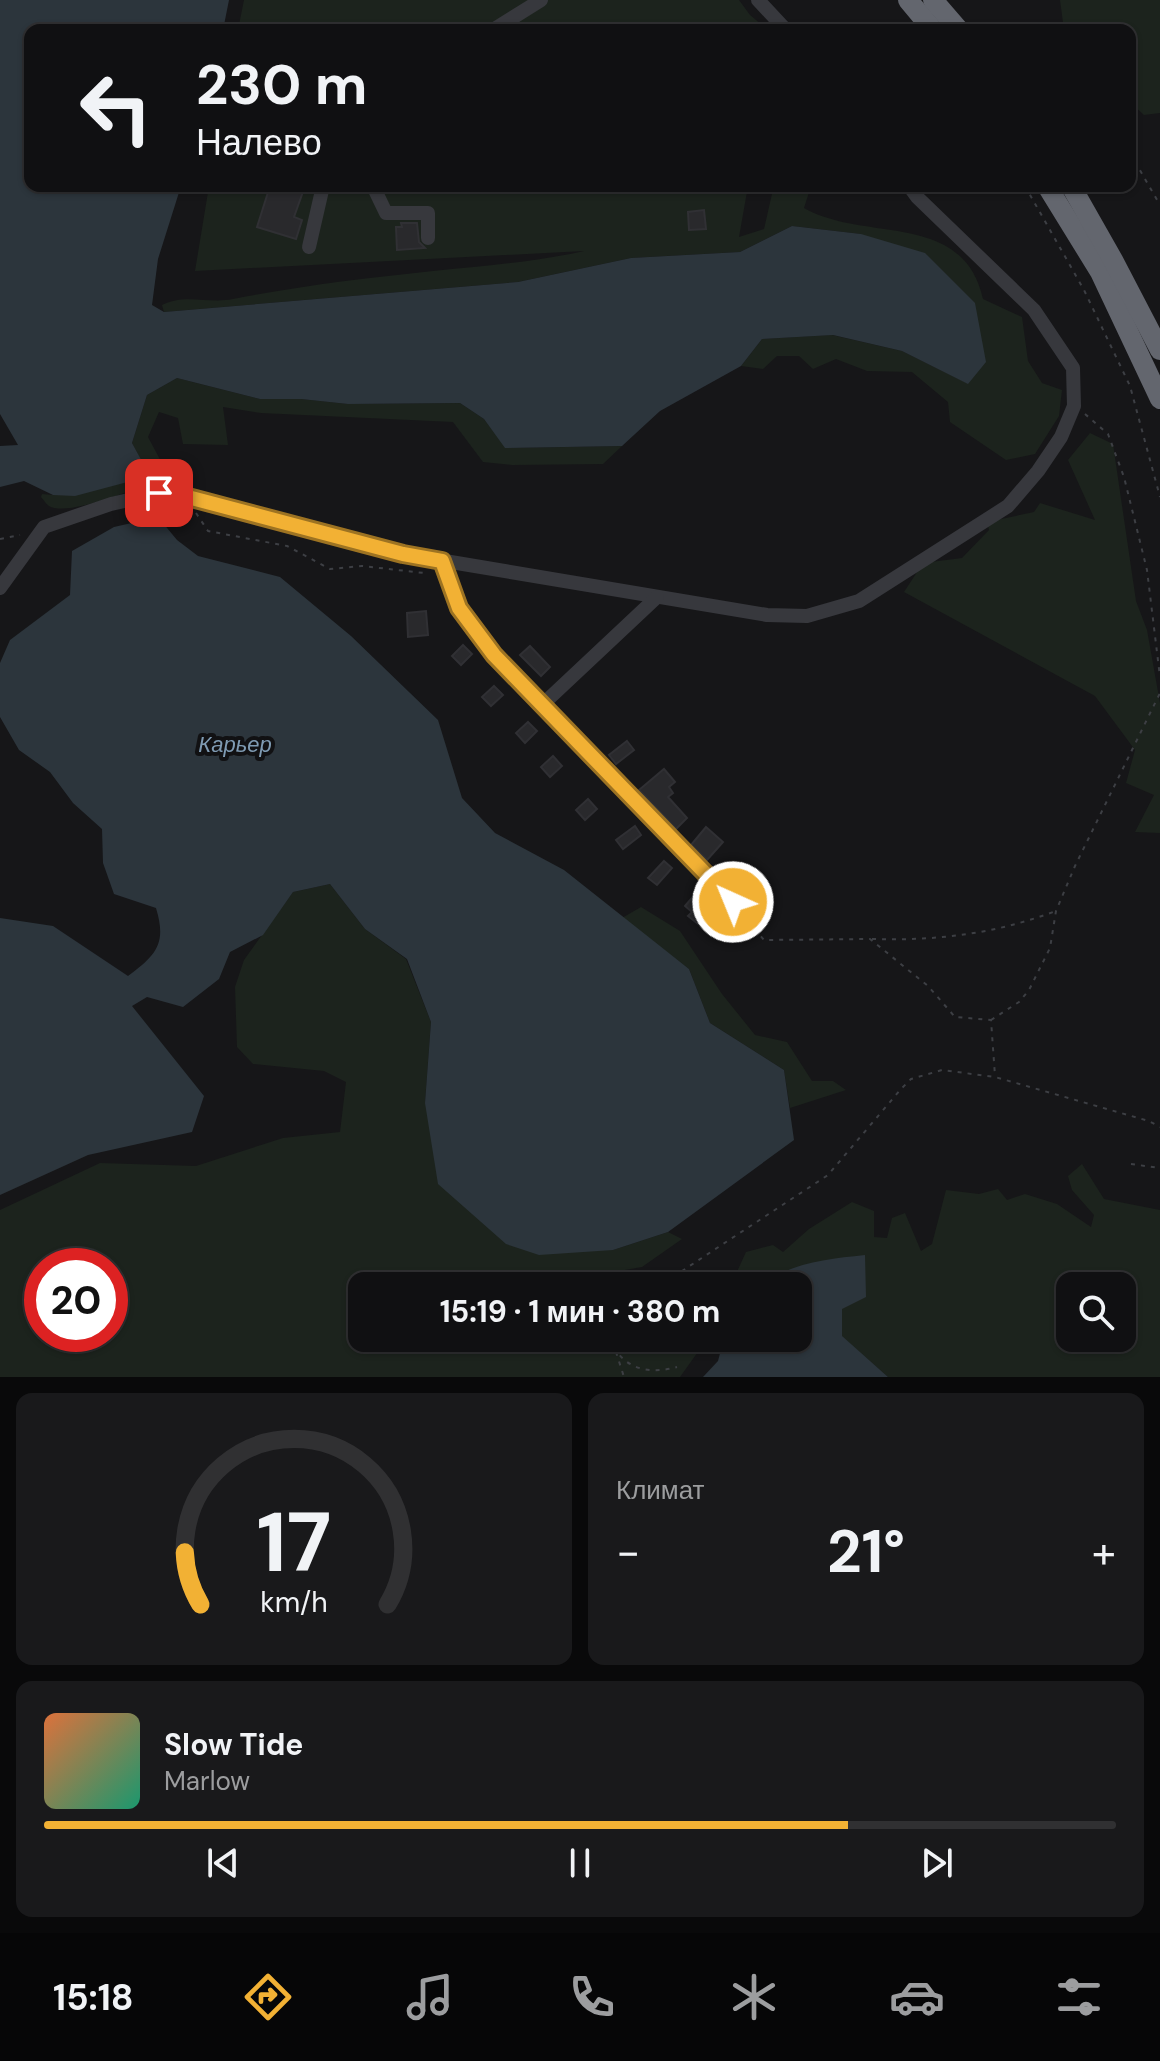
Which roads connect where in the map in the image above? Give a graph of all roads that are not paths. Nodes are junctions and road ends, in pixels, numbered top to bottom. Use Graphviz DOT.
graph roads {
  1 [pos="541,0"];
  2 [pos="758,0"];
  3 [pos="908,0"];
  4 [pos="933,0"];
  5 [pos="503,24"];
  6 [pos="780,24"];
  7 [pos="928,24"];
  8 [pos="954,24"];
  9 [pos="322,192"];
  10 [pos="376,192"];
  11 [pos="913,192"];
  12 [pos="1051,192"];
  13 [pos="1074,192"];
  14 [pos="428,238"];
  15 [pos="309,247"];
  16 [pos="1160,350"];
  17 [pos="1160,399"];
  18 [pos="438,567"];
  19 [pos="0,588"];
  20 [pos="657,597"];
  21 [pos="542,705"];
  22 [pos="733,902"];
  1 -- 5 [label="lane"];
  2 -- 6 [label="lane"];
  3 -- 7 [label="highway"];
  4 -- 8 [label="highway"];
  9 -- 15 [label="lane"];
  10 -- 14 [label="lane"];
  11 -- 20 [label="lane"];
  12 -- 17 [label="highway"];
  13 -- 16 [label="highway"];
  18 -- 19 [label="lane"];
  18 -- 20 [label="lane"];
  18 -- 21 [label="lane"];
  20 -- 21 [label="lane"];
  21 -- 22 [label="lane"];
}
